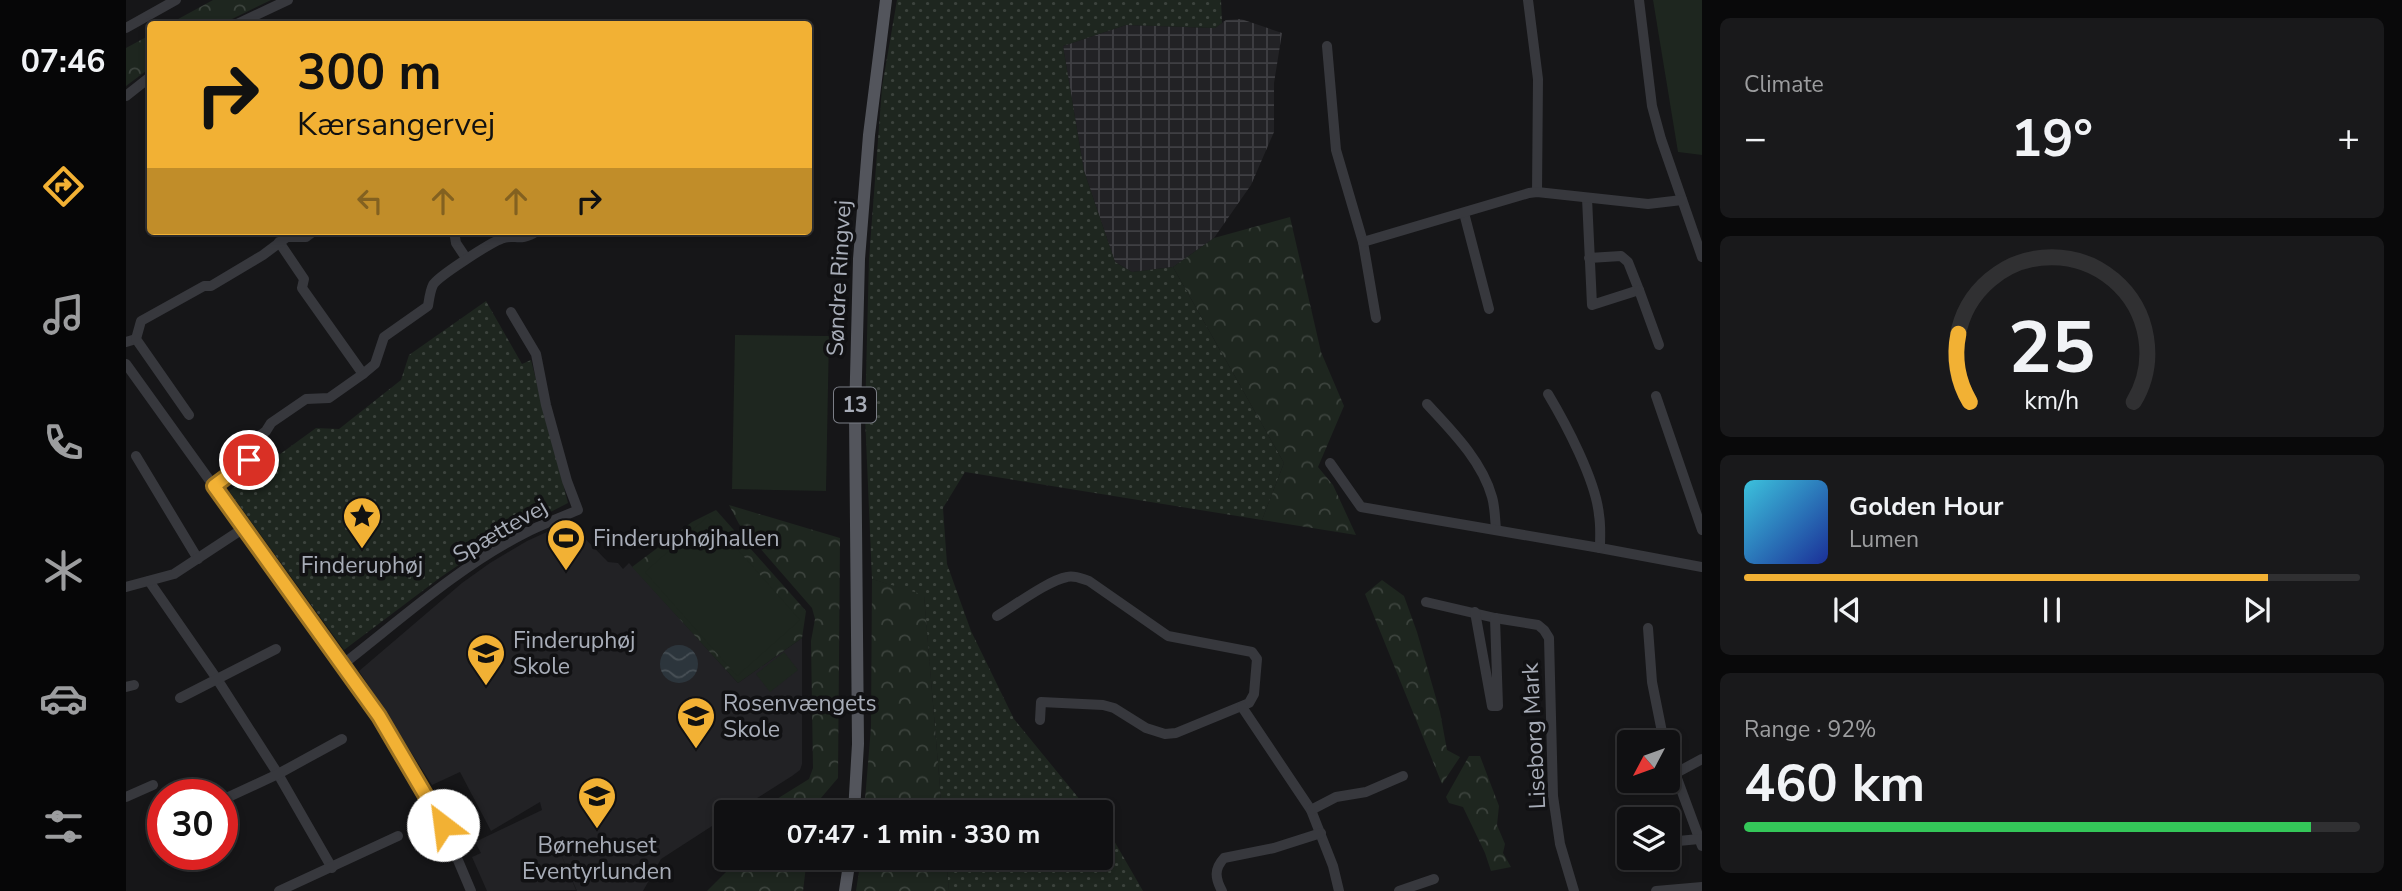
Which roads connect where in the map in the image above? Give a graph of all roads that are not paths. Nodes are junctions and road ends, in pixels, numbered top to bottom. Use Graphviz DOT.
graph roads {
  1 [pos="176,0"];
  2 [pos="288,0"];
  3 [pos="886,0"];
  4 [pos="1528,0"];
  5 [pos="1639,0"];
  6 [pos="243,21"];
  7 [pos="126,27"];
  8 [pos="1327,46"];
  9 [pos="147,79"];
  10 [pos="126,96"];
  11 [pos="1537,192"];
  12 [pos="1587,198"];
  13 [pos="1682,200"];
  14 [pos="1464,213"];
  15 [pos="309,235"];
  16 [pos="454,235"];
  17 [pos="531,235"];
  18 [pos="279,242"];
  19 [pos="1363,242"];
  20 [pos="1702,257"];
  21 [pos="466,258"];
  22 [pos="1589,258"];
  23 [pos="1639,290"];
  24 [pos="1489,309"];
  25 [pos="511,312"];
  26 [pos="1376,318"];
  27 [pos="131,340"];
  28 [pos="1659,345"];
  29 [pos="126,364"];
  30 [pos="363,374"];
  31 [pos="1548,394"];
  32 [pos="1656,396"];
  33 [pos="1427,404"];
  34 [pos="189,415"];
  35 [pos="136,456"];
  36 [pos="1330,463"];
  37 [pos="214,486"];
  38 [pos="244,528"];
  39 [pos="1496,530"];
  40 [pos="1702,530"];
  41 [pos="1600,548"];
  42 [pos="198,559"];
  43 [pos="1702,567"];
  44 [pos="149,582"];
  45 [pos="126,587"];
  46 [pos="1426,602"];
  47 [pos="1475,612"];
  48 [pos="997,616"];
  49 [pos="1495,618"];
  50 [pos="1648,628"];
  51 [pos="276,649"];
  52 [pos="342,665"];
  53 [pos="217,679"];
  54 [pos="180,698"];
  55 [pos="1242,708"];
  56 [pos="1040,720"];
  57 [pos="1662,730"];
  58 [pos="342,739"];
  59 [pos="1702,759"];
  60 [pos="1680,767"];
  61 [pos="278,774"];
  62 [pos="1404,776"];
  63 [pos="147,788"];
  64 [pos="1680,792"];
  65 [pos="238,793"];
  66 [pos="126,797"];
  67 [pos="854,800"];
  68 [pos="1311,810"];
  69 [pos="1321,833"];
  70 [pos="398,836"];
  71 [pos="1680,842"];
  72 [pos="1701,842"];
  73 [pos="332,868"];
  74 [pos="848,870"];
  75 [pos="1434,879"];
  76 [pos="1702,887"];
  77 [pos="279,891"];
  78 [pos="471,891"];
  79 [pos="845,891"];
  80 [pos="1222,891"];
  81 [pos="1339,891"];
  82 [pos="1399,891"];
  83 [pos="1574,891"];
  84 [pos="1657,891"];
  1 -- 7 [label="street"];
  2 -- 6 [label="street"];
  3 -- 67 [label="main road, Søndre Ringvej / 13"];
  4 -- 11 [label="street"];
  5 -- 13 [label="street"];
  8 -- 19 [label="street"];
  9 -- 10 [label="street"];
  11 -- 12 [label="street"];
  11 -- 14 [label="street"];
  12 -- 13 [label="street"];
  12 -- 22 [label="street"];
  13 -- 20 [label="street"];
  14 -- 19 [label="street"];
  14 -- 24 [label="street"];
  15 -- 18 [label="street"];
  16 -- 21 [label="street"];
  17 -- 21 [label="street"];
  18 -- 27 [label="street"];
  18 -- 30 [label="street"];
  19 -- 26 [label="street"];
  21 -- 30 [label="street"];
  22 -- 23 [label="street"];
  22 -- 23 [label="street"];
  23 -- 28 [label="street"];
  25 -- 52 [label="street, Spættevej"];
  27 -- 34 [label="street"];
  29 -- 37 [label="street"];
  30 -- 37 [label="street"];
  31 -- 41 [label="street"];
  32 -- 40 [label="street"];
  33 -- 39 [label="street"];
  35 -- 42 [label="street"];
  36 -- 39 [label="street"];
  37 -- 38 [label="street"];
  38 -- 42 [label="street"];
  38 -- 52 [label="street"];
  39 -- 41 [label="street"];
  41 -- 43 [label="street"];
  42 -- 44 [label="street"];
  44 -- 45 [label="street"];
  44 -- 53 [label="street"];
  46 -- 47 [label="street, Liseborg Mark"];
  47 -- 49 [label="street, Liseborg Mark"];
  47 -- 49 [label="street, Liseborg Mark"];
  48 -- 55 [label="street"];
  49 -- 83 [label="street, Liseborg Mark"];
  50 -- 57 [label="street"];
  51 -- 53 [label="street"];
  52 -- 78 [label="street"];
  53 -- 54 [label="street"];
  53 -- 61 [label="street"];
  55 -- 56 [label="street"];
  55 -- 68 [label="street"];
  58 -- 61 [label="street"];
  59 -- 60 [label="street"];
  61 -- 65 [label="street"];
  61 -- 73 [label="street"];
  62 -- 68 [label="street"];
  63 -- 66 [label="street"];
  64 -- 72 [label="street"];
  68 -- 69 [label="street"];
  69 -- 80 [label="street"];
  69 -- 81 [label="street"];
  70 -- 73 [label="street"];
  71 -- 72 [label="street"];
  73 -- 77 [label="street"];
  74 -- 79 [label="main road"];
  75 -- 82 [label="street"];
  76 -- 84 [label="street"];
}
